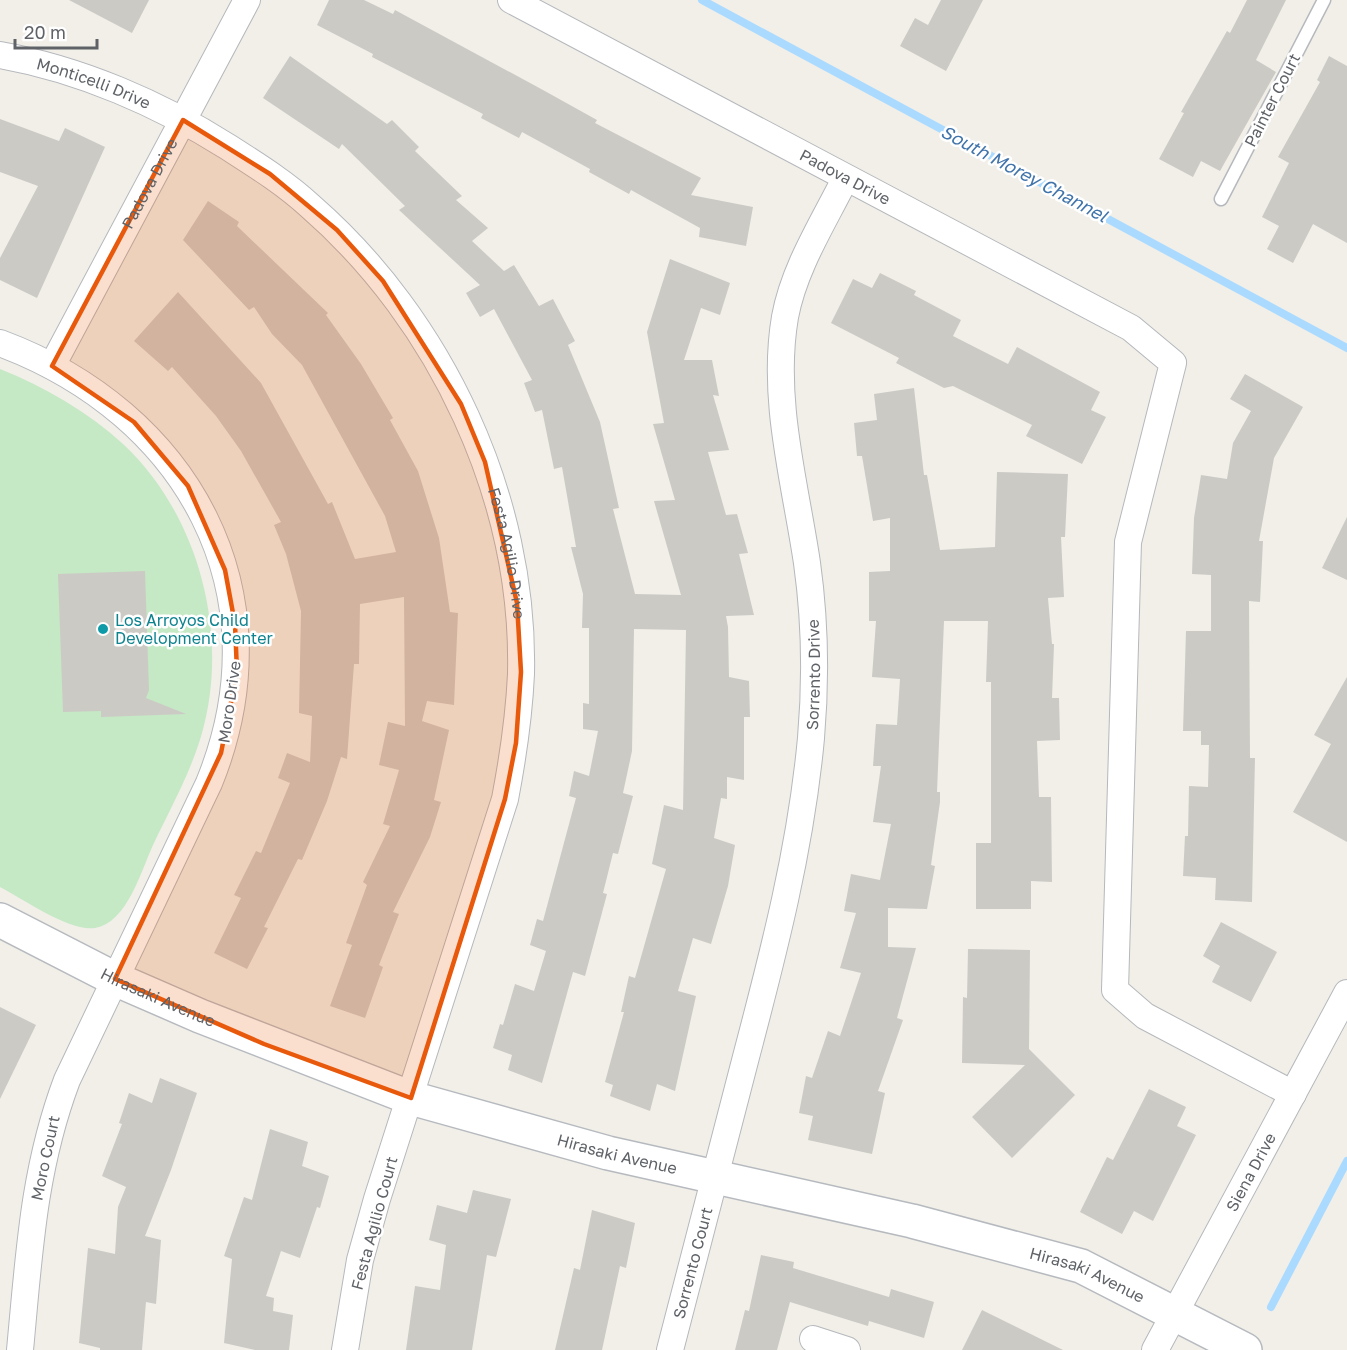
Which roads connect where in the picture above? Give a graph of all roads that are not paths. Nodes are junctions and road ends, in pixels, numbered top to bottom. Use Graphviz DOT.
graph roads {
  1 [pos="247,0"];
  2 [pos="511,0"];
  3 [pos="1324,0"];
  4 [pos="0,55"];
  5 [pos="183,120"];
  6 [pos="845,179"];
  7 [pos="1221,199"];
  8 [pos="0,343"];
  9 [pos="52,366"];
  10 [pos="0,920"];
  11 [pos="115,979"];
  12 [pos="1347,993"];
  13 [pos="1293,1094"];
  14 [pos="411,1098"];
  15 [pos="715,1176"];
  16 [pos="1174,1314"];
  17 [pos="813,1339"];
  18 [pos="20,1350"];
  19 [pos="345,1350"];
  20 [pos="670,1350"];
  21 [pos="847,1350"];
  22 [pos="1155,1350"];
  23 [pos="1245,1350"];
  1 -- 5 [label="street, Padova Drive"];
  2 -- 6 [label="street, Padova Drive"];
  3 -- 7 [label="lane, Painter Court"];
  4 -- 5 [label="street, Monticelli Drive"];
  5 -- 9 [label="street, Padova Drive"];
  5 -- 14 [label="street, Festa Agilio Drive"];
  6 -- 13 [label="street, Padova Drive"];
  6 -- 15 [label="street, Sorrento Drive"];
  8 -- 9 [label="street, Moro Drive"];
  9 -- 11 [label="street, Moro Drive"];
  10 -- 11 [label="street, Hirasaki Avenue"];
  11 -- 14 [label="street, Hirasaki Avenue"];
  11 -- 18 [label="street, Moro Court"];
  12 -- 13 [label="street, Siena Drive"];
  13 -- 16 [label="street, Siena Drive"];
  14 -- 15 [label="street, Hirasaki Avenue"];
  14 -- 19 [label="street, Festa Agilio Court"];
  15 -- 16 [label="street, Hirasaki Avenue"];
  15 -- 20 [label="street, Sorrento Court"];
  16 -- 22 [label="street, Siena Drive"];
  16 -- 23 [label="street, Hirasaki Avenue"];
  17 -- 21 [label="street"];
}
